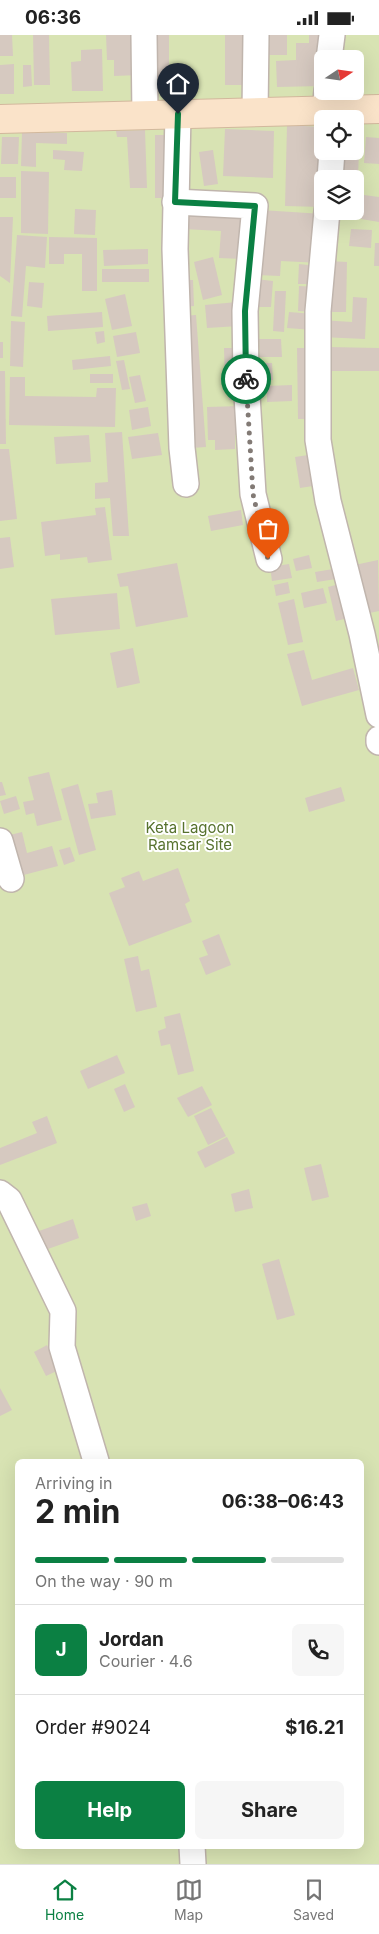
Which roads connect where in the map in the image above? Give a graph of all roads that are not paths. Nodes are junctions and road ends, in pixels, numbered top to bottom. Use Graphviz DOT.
graph roads {
  1 [pos="144,35"];
  2 [pos="256,35"];
  3 [pos="332,35"];
  4 [pos="330,50"];
  5 [pos="330,107"];
  6 [pos="379,109"];
  7 [pos="255,113"];
  8 [pos="178,114"];
  9 [pos="145,115"];
  10 [pos="0,119"];
  11 [pos="175,202"];
  12 [pos="326,220"];
  13 [pos="186,484"];
  14 [pos="268,559"];
  15 [pos="379,715"];
  16 [pos="0,841"];
  17 [pos="11,879"];
  18 [pos="0,1193"];
  19 [pos="95,1459"];
  20 [pos="192,1849"];
  21 [pos="192,1864"];
  1 -- 9 [label="street"];
  2 -- 7 [label="street"];
  3 -- 4 [label="street"];
  5 -- 6 [label="main road"];
  5 -- 7 [label="main road"];
  7 -- 8 [label="main road"];
  8 -- 9 [label="main road"];
  8 -- 11 [label="street"];
  9 -- 10 [label="main road"];
  11 -- 13 [label="street"];
  11 -- 14 [label="street"];
  12 -- 15 [label="street"];
  16 -- 17 [label="street"];
  18 -- 19 [label="street"];
  20 -- 21 [label="street"];
}
